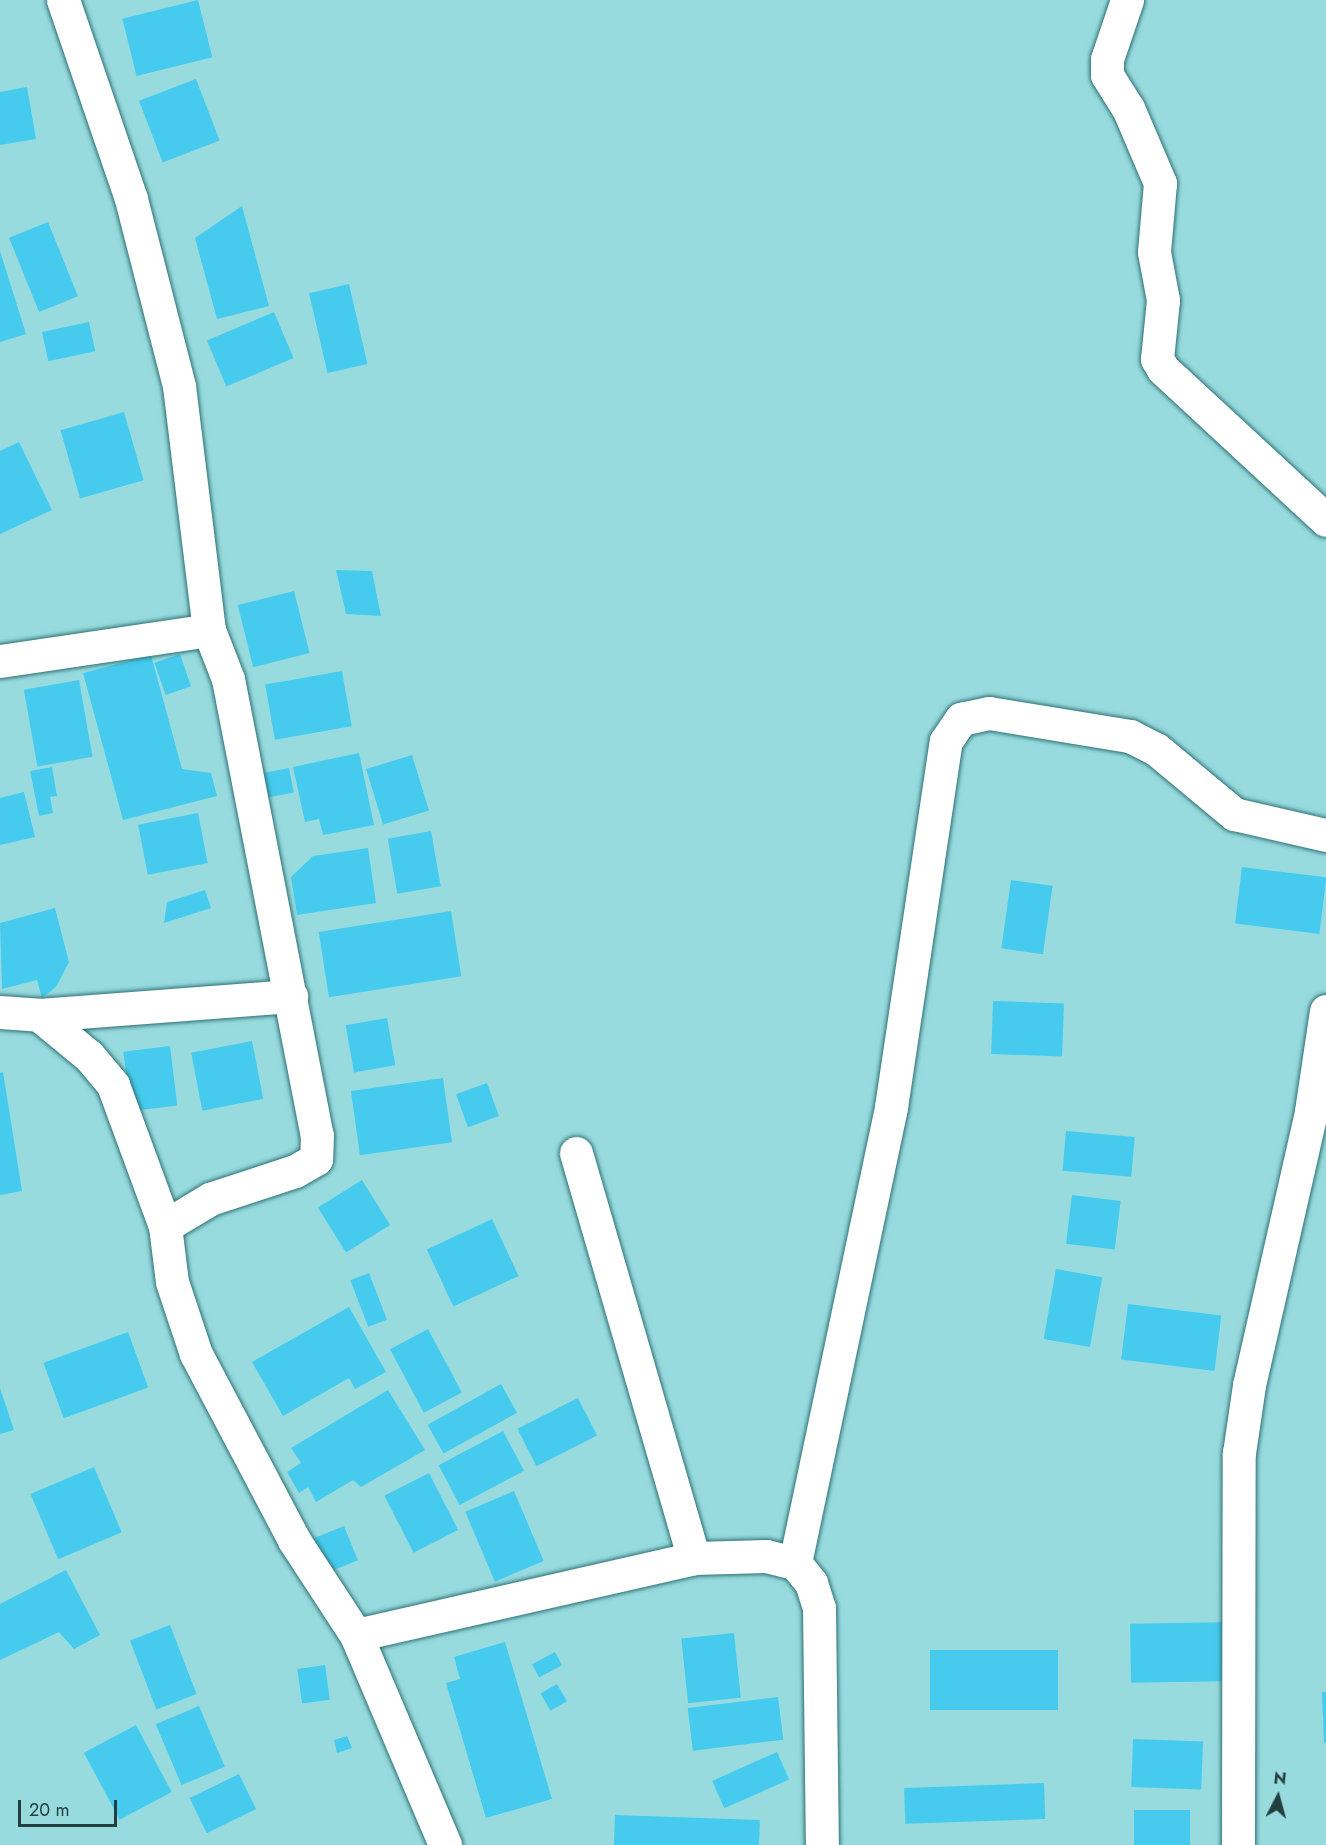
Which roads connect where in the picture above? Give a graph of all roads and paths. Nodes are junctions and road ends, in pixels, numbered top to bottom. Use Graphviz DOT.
graph roads {
  1 [pos="63,0"];
  2 [pos="1127,0"];
  3 [pos="1326,520"];
  4 [pos="209,630"];
  5 [pos="0,661"];
  6 [pos="1326,835"];
  7 [pos="291,996"];
  8 [pos="0,1012"];
  9 [pos="39,1015"];
  10 [pos="1325,1022"];
  11 [pos="576,1153"];
  12 [pos="165,1226"];
  13 [pos="694,1558"];
  14 [pos="795,1563"];
  15 [pos="356,1635"];
  16 [pos="445,1845"];
  17 [pos="822,1845"];
  18 [pos="1238,1845"];
  1 -- 4 [label="street"];
  2 -- 3 [label="street"];
  4 -- 5 [label="street"];
  4 -- 7 [label="street"];
  6 -- 14 [label="street"];
  7 -- 9 [label="street"];
  7 -- 12 [label="street"];
  8 -- 9 [label="street"];
  9 -- 12 [label="street"];
  10 -- 18 [label="street"];
  11 -- 13 [label="street"];
  12 -- 15 [label="street"];
  13 -- 14 [label="street"];
  13 -- 15 [label="street"];
  14 -- 17 [label="street"];
  15 -- 16 [label="street"];
}
